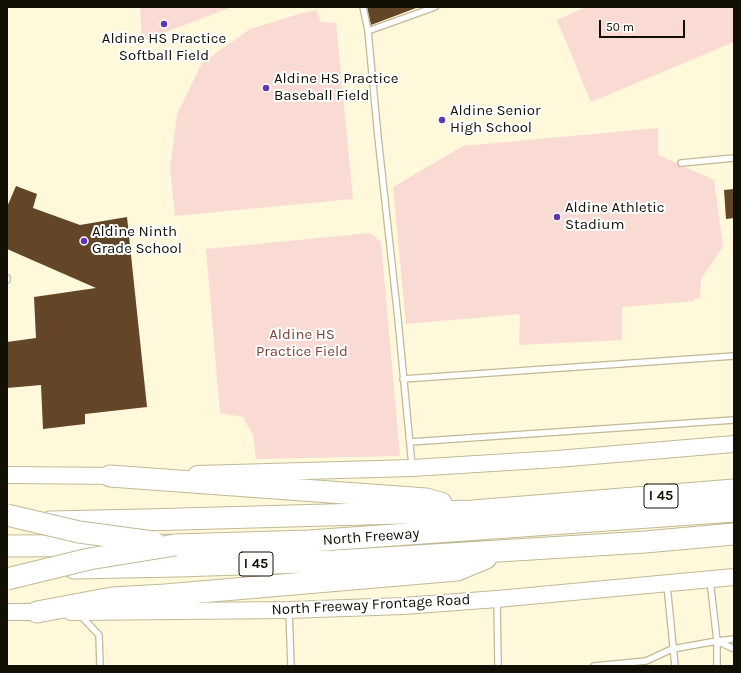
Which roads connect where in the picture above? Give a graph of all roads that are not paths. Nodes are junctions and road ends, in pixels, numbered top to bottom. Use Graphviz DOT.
graph roads {
  1 [pos="363,7"];
  2 [pos="435,7"];
  3 [pos="368,31"];
  4 [pos="734,158"];
  5 [pos="681,163"];
  6 [pos="734,356"];
  7 [pos="403,379"];
  8 [pos="734,420"];
  9 [pos="410,442"];
  10 [pos="734,444"];
  11 [pos="412,468"];
  12 [pos="7,475"];
  13 [pos="110,476"];
  14 [pos="734,490"];
  15 [pos="473,511"];
  16 [pos="734,511"];
  17 [pos="7,515"];
  18 [pos="7,522"];
  19 [pos="734,534"];
  20 [pos="175,545"];
  21 [pos="7,546"];
  22 [pos="504,551"];
  23 [pos="7,569"];
  24 [pos="734,577"];
  25 [pos="7,579"];
  26 [pos="710,579"];
  27 [pos="667,584"];
  28 [pos="497,599"];
  29 [pos="289,610"];
  30 [pos="7,612"];
  31 [pos="37,612"];
  32 [pos="78,613"];
  33 [pos="734,640"];
  34 [pos="717,641"];
  35 [pos="672,649"];
  36 [pos="734,649"];
  37 [pos="648,663"];
  38 [pos="100,666"];
  39 [pos="291,666"];
  40 [pos="498,666"];
  41 [pos="594,666"];
  42 [pos="598,666"];
  43 [pos="675,666"];
  44 [pos="717,666"];
  1 -- 3 [label="lane"];
  2 -- 3 [label="lane"];
  3 -- 7 [label="lane"];
  4 -- 5 [label="lane"];
  6 -- 7 [label="lane"];
  7 -- 9 [label="lane"];
  8 -- 9 [label="lane"];
  9 -- 11 [label="lane"];
  10 -- 11 [label="main road"];
  11 -- 13 [label="main road"];
  12 -- 13 [label="main road"];
  13 -- 15 [label="highway"];
  14 -- 15 [label="highway, North Freeway / I 45"];
  15 -- 18 [label="highway, North Freeway / I 45"];
  16 -- 20 [label="highway, North Freeway / I 45"];
  17 -- 20 [label="highway, bridge"];
  19 -- 22 [label="highway, North Freeway / I 45"];
  20 -- 21 [label="highway, North Freeway / I 45, bridge"];
  20 -- 25 [label="highway, bridge"];
  22 -- 23 [label="highway, North Freeway / I 45"];
  22 -- 31 [label="highway"];
  24 -- 26 [label="main road, North Freeway Frontage Road"];
  26 -- 27 [label="main road, North Freeway Frontage Road"];
  26 -- 34 [label="lane"];
  27 -- 28 [label="main road, North Freeway Frontage Road"];
  27 -- 35 [label="lane"];
  28 -- 29 [label="main road, North Freeway Frontage Road"];
  28 -- 40 [label="lane"];
  29 -- 32 [label="main road, North Freeway Frontage Road"];
  29 -- 39 [label="lane"];
  30 -- 31 [label="main road, North Freeway Frontage Road"];
  31 -- 32 [label="main road, North Freeway Frontage Road"];
  32 -- 38 [label="lane"];
  33 -- 34 [label="lane"];
  34 -- 35 [label="lane"];
  34 -- 36 [label="lane"];
  34 -- 44 [label="lane"];
  35 -- 37 [label="lane"];
  35 -- 43 [label="lane"];
  37 -- 42 [label="lane"];
  41 -- 42 [label="lane"];
}
